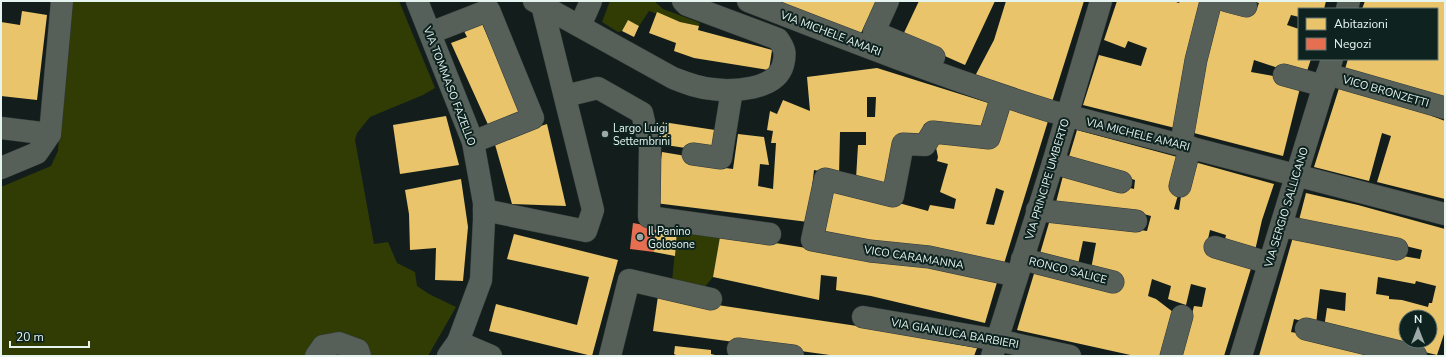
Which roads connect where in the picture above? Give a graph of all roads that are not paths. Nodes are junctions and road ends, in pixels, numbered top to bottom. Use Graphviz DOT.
graph roads {
  1 [pos="62,1"];
  2 [pos="417,1"];
  3 [pos="591,1"];
  4 [pos="683,1"];
  5 [pos="748,1"];
  6 [pos="888,1"];
  7 [pos="1101,1"];
  8 [pos="1210,1"];
  9 [pos="538,3"];
  10 [pos="580,26"];
  11 [pos="430,33"];
  12 [pos="1328,73"];
  13 [pos="1284,75"];
  14 [pos="966,83"];
  15 [pos="732,90"];
  16 [pos="564,96"];
  17 [pos="1002,96"];
  18 [pos="1445,108"];
  19 [pos="1066,116"];
  20 [pos="1,128"];
  21 [pos="50,134"];
  22 [pos="473,142"];
  23 [pos="1186,146"];
  24 [pos="693,154"];
  25 [pos="1052,163"];
  26 [pos="1,168"];
  27 [pos="1296,174"];
  28 [pos="1121,182"];
  29 [pos="1180,186"];
  30 [pos="484,210"];
  31 [pos="1037,210"];
  32 [pos="1445,214"];
  33 [pos="1136,221"];
  34 [pos="1281,226"];
  35 [pos="770,234"];
  36 [pos="1215,247"];
  37 [pos="1397,249"];
  38 [pos="1269,263"];
  39 [pos="1020,267"];
  40 [pos="1113,282"];
  41 [pos="711,299"];
  42 [pos="1182,316"];
  43 [pos="863,318"];
  44 [pos="1306,329"];
  45 [pos="994,348"];
  46 [pos="453,349"];
  47 [pos="738,349"];
  48 [pos="485,355"];
  49 [pos="316,356"];
  50 [pos="360,356"];
  51 [pos="610,356"];
  52 [pos="793,356"];
  53 [pos="1070,356"];
  54 [pos="1171,356"];
  55 [pos="1241,356"];
  56 [pos="1416,356"];
  1 -- 21 [label="street"];
  2 -- 11 [label="main road, VIA TOMMASO FAZELLO"];
  3 -- 10 [label="street"];
  4 -- 15 [label="street"];
  5 -- 14 [label="street, VIA MICHELE AMARI"];
  6 -- 14 [label="street"];
  7 -- 19 [label="street, VIA PRINCIPE UMBERTO"];
  8 -- 23 [label="street"];
  9 -- 10 [label="street"];
  9 -- 16 [label="street"];
  10 -- 15 [label="street"];
  11 -- 22 [label="main road, VIA TOMMASO FAZELLO"];
  11 -- 22 [label="street"];
  12 -- 13 [label="street, VICO BRONZETTI"];
  12 -- 18 [label="street, VICO BRONZETTI"];
  12 -- 27 [label="street, VIA SERGIO SALLICANO"];
  14 -- 17 [label="street, VIA MICHELE AMARI"];
  15 -- 24 [label="street"];
  16 -- 30 [label="street"];
  16 -- 35 [label="street"];
  17 -- 19 [label="street, VIA MICHELE AMARI"];
  17 -- 39 [label="street, VICO CARAMANNA"];
  19 -- 23 [label="street, VIA MICHELE AMARI"];
  19 -- 25 [label="street, VIA PRINCIPE UMBERTO"];
  20 -- 21 [label="street"];
  21 -- 26 [label="street"];
  22 -- 30 [label="main road, VIA TOMMASO FAZELLO"];
  23 -- 27 [label="street, VIA MICHELE AMARI"];
  23 -- 29 [label="street"];
  25 -- 28 [label="street"];
  25 -- 31 [label="street, VIA PRINCIPE UMBERTO"];
  27 -- 32 [label="street, VIA MICHELE AMARI"];
  27 -- 34 [label="street, VIA SERGIO SALLICANO"];
  30 -- 46 [label="main road, VIA TOMMASO FAZELLO"];
  31 -- 33 [label="street"];
  31 -- 39 [label="street, VIA PRINCIPE UMBERTO"];
  34 -- 37 [label="street"];
  34 -- 38 [label="street, VIA SERGIO SALLICANO"];
  36 -- 38 [label="street"];
  38 -- 55 [label="street, VIA SERGIO SALLICANO"];
  39 -- 40 [label="street, RONCO SALICE"];
  39 -- 45 [label="street, VIA PRINCIPE UMBERTO"];
  41 -- 51 [label="street"];
  42 -- 54 [label="street"];
  43 -- 45 [label="street, VIA GIANLUCA BARBIERI"];
  44 -- 56 [label="street"];
  45 -- 53 [label="street, VIA GIANLUCA BARBIERI"];
  46 -- 48 [label="street"];
  47 -- 52 [label="street"];
  49 -- 50 [label="street"];
}
